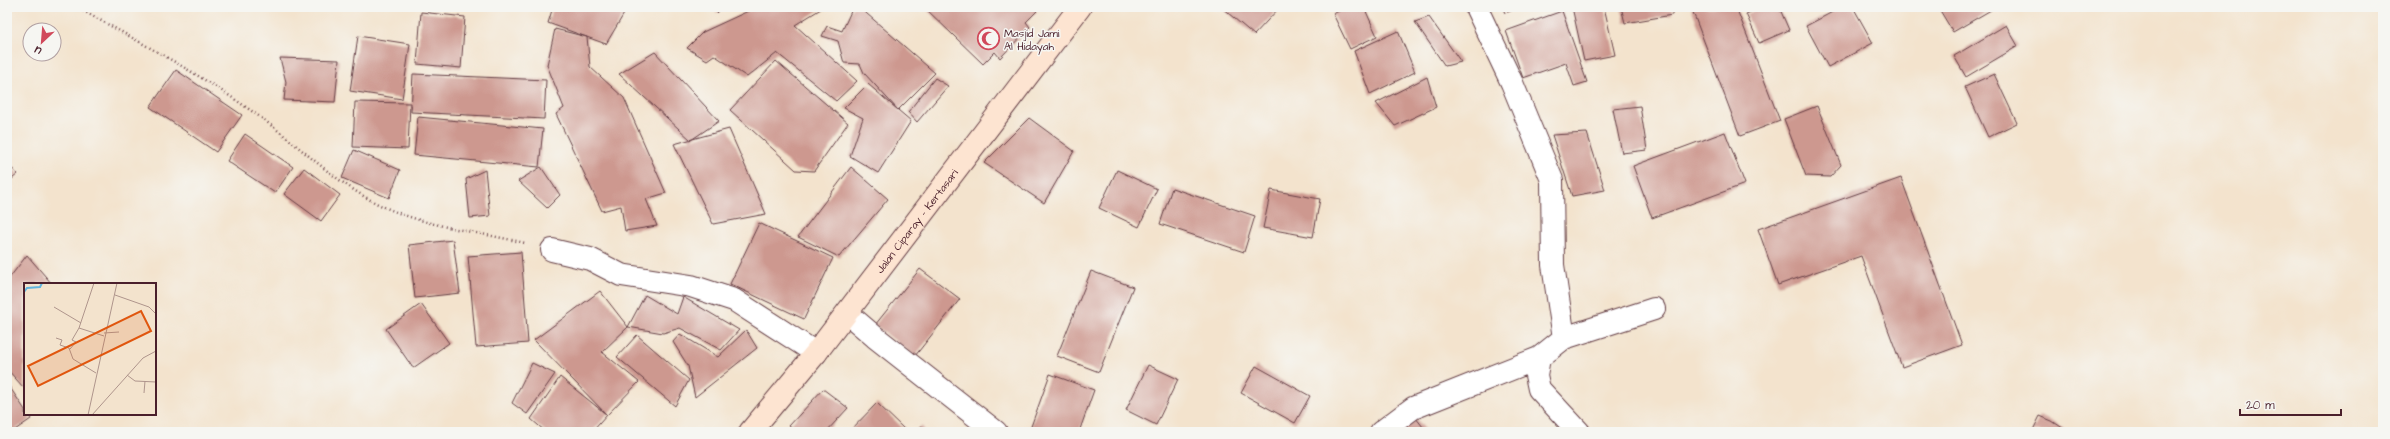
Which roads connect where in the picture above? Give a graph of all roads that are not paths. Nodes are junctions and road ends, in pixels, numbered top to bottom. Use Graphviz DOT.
graph roads {
  1 [pos="1080,7"];
  2 [pos="1476,7"];
  3 [pos="552,250"];
  4 [pos="1654,309"];
  5 [pos="847,313"];
  6 [pos="1564,338"];
  7 [pos="816,353"];
  8 [pos="1539,358"];
  9 [pos="750,432"];
  10 [pos="996,432"];
  11 [pos="1381,432"];
  12 [pos="1579,432"];
  1 -- 5 [label="main road, Jalan Ciparay - Kertasari"];
  2 -- 6 [label="street"];
  3 -- 7 [label="street"];
  4 -- 6 [label="street"];
  5 -- 7 [label="main road, Jalan Ciparay - Kertasari"];
  5 -- 10 [label="street"];
  6 -- 8 [label="street"];
  7 -- 9 [label="main road, Jalan Ciparay - Kertasari"];
  8 -- 11 [label="street"];
  8 -- 12 [label="street"];
}
